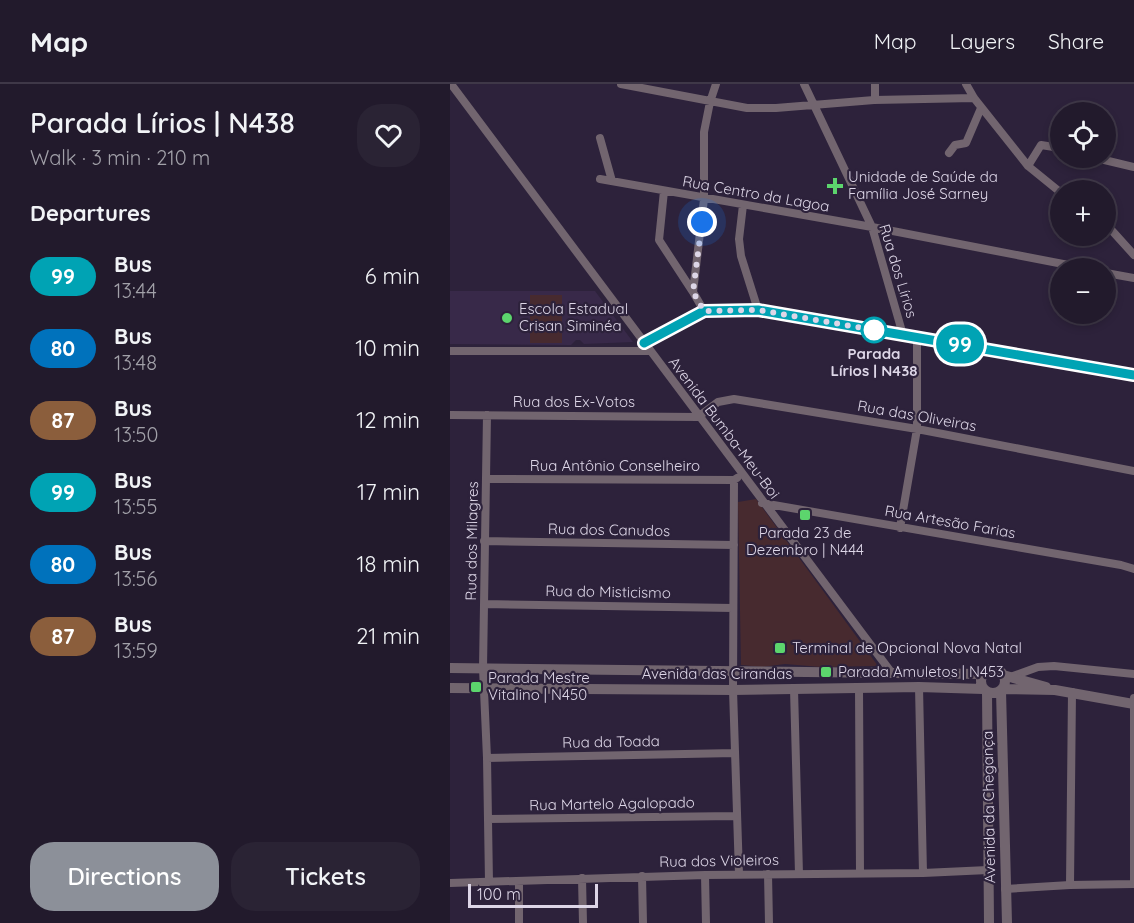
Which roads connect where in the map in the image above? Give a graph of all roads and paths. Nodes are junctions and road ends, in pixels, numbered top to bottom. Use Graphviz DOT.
graph roads {
  1 [pos="451,84"];
  2 [pos="621,84"];
  3 [pos="716,84"];
  4 [pos="804,84"];
  5 [pos="875,84"];
  6 [pos="966,84"];
  7 [pos="974,98"];
  8 [pos="875,100"];
  9 [pos="710,102"];
  10 [pos="814,105"];
  11 [pos="981,108"];
  12 [pos="600,138"];
  13 [pos="1050,146"];
  14 [pos="949,153"];
  15 [pos="1116,163"];
  16 [pos="1028,166"];
  17 [pos="1134,167"];
  18 [pos="600,179"];
  19 [pos="612,181"];
  20 [pos="1050,184"];
  21 [pos="664,191"];
  22 [pos="704,199"];
  23 [pos="743,205"];
  24 [pos="872,227"];
  25 [pos="1116,235"];
  26 [pos="1134,255"];
  27 [pos="1050,261"];
  28 [pos="1116,275"];
  29 [pos="1134,278"];
  30 [pos="693,292"];
  31 [pos="758,310"];
  32 [pos="704,311"];
  33 [pos="903,335"];
  34 [pos="917,337"];
  35 [pos="646,347"];
  36 [pos="450,351"];
  37 [pos="1134,375"];
  38 [pos="450,415"];
  39 [pos="487,415"];
  40 [pos="698,417"];
  41 [pos="917,429"];
  42 [pos="1134,471"];
  43 [pos="742,474"];
  44 [pos="487,479"];
  45 [pos="734,480"];
  46 [pos="762,503"];
  47 [pos="900,528"];
  48 [pos="484,541"];
  49 [pos="734,545"];
  50 [pos="1134,569"];
  51 [pos="484,604"];
  52 [pos="733,608"];
  53 [pos="450,668"];
  54 [pos="483,669"];
  55 [pos="733,672"];
  56 [pos="891,672"];
  57 [pos="983,674"];
  58 [pos="1134,674"];
  59 [pos="1008,675"];
  60 [pos="486,687"];
  61 [pos="919,687"];
  62 [pos="450,688"];
  63 [pos="859,688"];
  64 [pos="794,689"];
  65 [pos="733,690"];
  66 [pos="985,690"];
  67 [pos="1001,690"];
  68 [pos="1055,690"];
  69 [pos="1072,692"];
  70 [pos="1134,702"];
  71 [pos="735,753"];
  72 [pos="487,758"];
  73 [pos="736,816"];
  74 [pos="488,819"];
  75 [pos="1005,862"];
  76 [pos="988,870"];
  77 [pos="860,873"];
  78 [pos="922,873"];
  79 [pos="739,874"];
  80 [pos="768,874"];
  81 [pos="799,874"];
  82 [pos="705,875"];
  83 [pos="642,876"];
  84 [pos="582,878"];
  85 [pos="519,881"];
  86 [pos="489,882"];
  87 [pos="450,883"];
  88 [pos="1005,883"];
  89 [pos="1134,884"];
  90 [pos="1070,885"];
  91 [pos="519,923"];
  92 [pos="583,923"];
  93 [pos="643,923"];
  94 [pos="706,923"];
  95 [pos="769,923"];
  96 [pos="989,923"];
  97 [pos="1007,923"];
  1 -- 35 [label="street, Avenida Bumba-Meu-Boi"];
  2 -- 9 [label="street"];
  3 -- 9 [label="street"];
  4 -- 10 [label="street, Rua dos Lírios"];
  5 -- 8 [label="street"];
  6 -- 7 [label="street"];
  7 -- 8 [label="street"];
  7 -- 11 [label="street"];
  8 -- 10 [label="street"];
  9 -- 10 [label="street"];
  9 -- 22 [label="street"];
  10 -- 24 [label="street, Rua dos Lírios"];
  11 -- 14 [label="street"];
  11 -- 16 [label="street"];
  12 -- 19 [label="street"];
  13 -- 16 [label="street"];
  15 -- 17 [label="street"];
  16 -- 20 [label="street"];
  18 -- 19 [label="street, Rua Centro da Lagoa"];
  19 -- 21 [label="street, Rua Centro da Lagoa"];
  21 -- 22 [label="street, Rua Centro da Lagoa"];
  21 -- 30 [label="street"];
  22 -- 23 [label="street, Rua Centro da Lagoa"];
  22 -- 30 [label="street"];
  23 -- 24 [label="street, Rua Centro da Lagoa"];
  23 -- 31 [label="street"];
  24 -- 27 [label="street, Rua Centro da Lagoa"];
  24 -- 33 [label="street, Rua dos Lírios"];
  25 -- 26 [label="street"];
  28 -- 29 [label="street"];
  30 -- 32 [label="street"];
  31 -- 32 [label="street"];
  31 -- 33 [label="street"];
  32 -- 35 [label="street"];
  33 -- 34 [label="street"];
  34 -- 37 [label="street"];
  34 -- 41 [label="street, Rua dos Lírios"];
  35 -- 36 [label="street"];
  35 -- 40 [label="street, Avenida Bumba-Meu-Boi"];
  38 -- 39 [label="street, Rua dos Ex-Votos"];
  39 -- 40 [label="street, Rua dos Ex-Votos"];
  39 -- 44 [label="street, Rua dos Milagres"];
  40 -- 41 [label="street, Rua das Oliveiras"];
  40 -- 43 [label="street, Avenida Bumba-Meu-Boi"];
  41 -- 42 [label="street, Rua das Oliveiras"];
  41 -- 47 [label="street, Rua dos Lírios"];
  43 -- 45 [label="street"];
  43 -- 46 [label="street, Avenida Bumba-Meu-Boi"];
  44 -- 45 [label="street, Rua Antônio Conselheiro"];
  44 -- 48 [label="street, Rua dos Milagres"];
  45 -- 49 [label="street"];
  46 -- 47 [label="street, Rua Artesão Farias"];
  46 -- 56 [label="street, Avenida Bumba-Meu-Boi"];
  47 -- 50 [label="street, Rua Artesão Farias"];
  48 -- 49 [label="street, Rua dos Canudos"];
  48 -- 51 [label="street, Rua dos Milagres"];
  49 -- 52 [label="street"];
  51 -- 52 [label="street, Rua do Misticismo"];
  51 -- 54 [label="street, Rua dos Milagres"];
  52 -- 55 [label="street"];
  53 -- 54 [label="street, Avenida das Cirandas"];
  54 -- 55 [label="street, Avenida das Cirandas"];
  54 -- 60 [label="street, Rua dos Milagres"];
  55 -- 56 [label="street, Avenida das Cirandas"];
  55 -- 65 [label="street"];
  56 -- 57 [label="street, Avenida das Cirandas"];
  57 -- 59 [label="street"];
  57 -- 66 [label="street"];
  58 -- 59 [label="street"];
  59 -- 67 [label="street"];
  59 -- 68 [label="street"];
  60 -- 62 [label="street, Avenida das Cirandas"];
  60 -- 65 [label="street, Avenida das Cirandas"];
  60 -- 72 [label="street, Rua dos Milagres"];
  61 -- 63 [label="street, Avenida das Cirandas"];
  61 -- 66 [label="street, Avenida das Cirandas"];
  61 -- 78 [label="street"];
  63 -- 64 [label="street, Avenida das Cirandas"];
  63 -- 77 [label="street"];
  64 -- 65 [label="street, Avenida das Cirandas"];
  64 -- 81 [label="street"];
  65 -- 71 [label="street"];
  66 -- 67 [label="street"];
  66 -- 76 [label="street, Avenida da Chegança"];
  67 -- 68 [label="street"];
  67 -- 75 [label="street, Avenida da Chegança"];
  68 -- 69 [label="street"];
  69 -- 70 [label="street"];
  69 -- 90 [label="street"];
  70 -- 89 [label="street"];
  71 -- 72 [label="street, Rua da Toada"];
  71 -- 73 [label="street"];
  72 -- 74 [label="street, Rua dos Milagres"];
  73 -- 74 [label="street, Rua Martelo Agalopado"];
  73 -- 79 [label="street"];
  74 -- 86 [label="street, Rua dos Milagres"];
  75 -- 76 [label="street"];
  75 -- 88 [label="street, Avenida da Chegança"];
  76 -- 78 [label="street, Rua dos Violeiros"];
  76 -- 88 [label="street"];
  76 -- 96 [label="street, Avenida da Chegança"];
  77 -- 78 [label="street, Rua dos Violeiros"];
  77 -- 81 [label="street, Rua dos Violeiros"];
  79 -- 80 [label="street, Rua dos Violeiros"];
  79 -- 82 [label="street, Rua dos Violeiros"];
  80 -- 81 [label="street, Rua dos Violeiros"];
  80 -- 95 [label="street"];
  82 -- 83 [label="street, Rua dos Violeiros"];
  82 -- 94 [label="street"];
  83 -- 84 [label="street, Rua dos Violeiros"];
  83 -- 93 [label="street"];
  84 -- 85 [label="street, Rua dos Violeiros"];
  84 -- 92 [label="street"];
  85 -- 86 [label="street, Rua dos Violeiros"];
  85 -- 91 [label="street"];
  86 -- 87 [label="street, Rua dos Violeiros"];
  88 -- 90 [label="street"];
  88 -- 97 [label="street, Avenida da Chegança"];
  89 -- 90 [label="street"];
}
